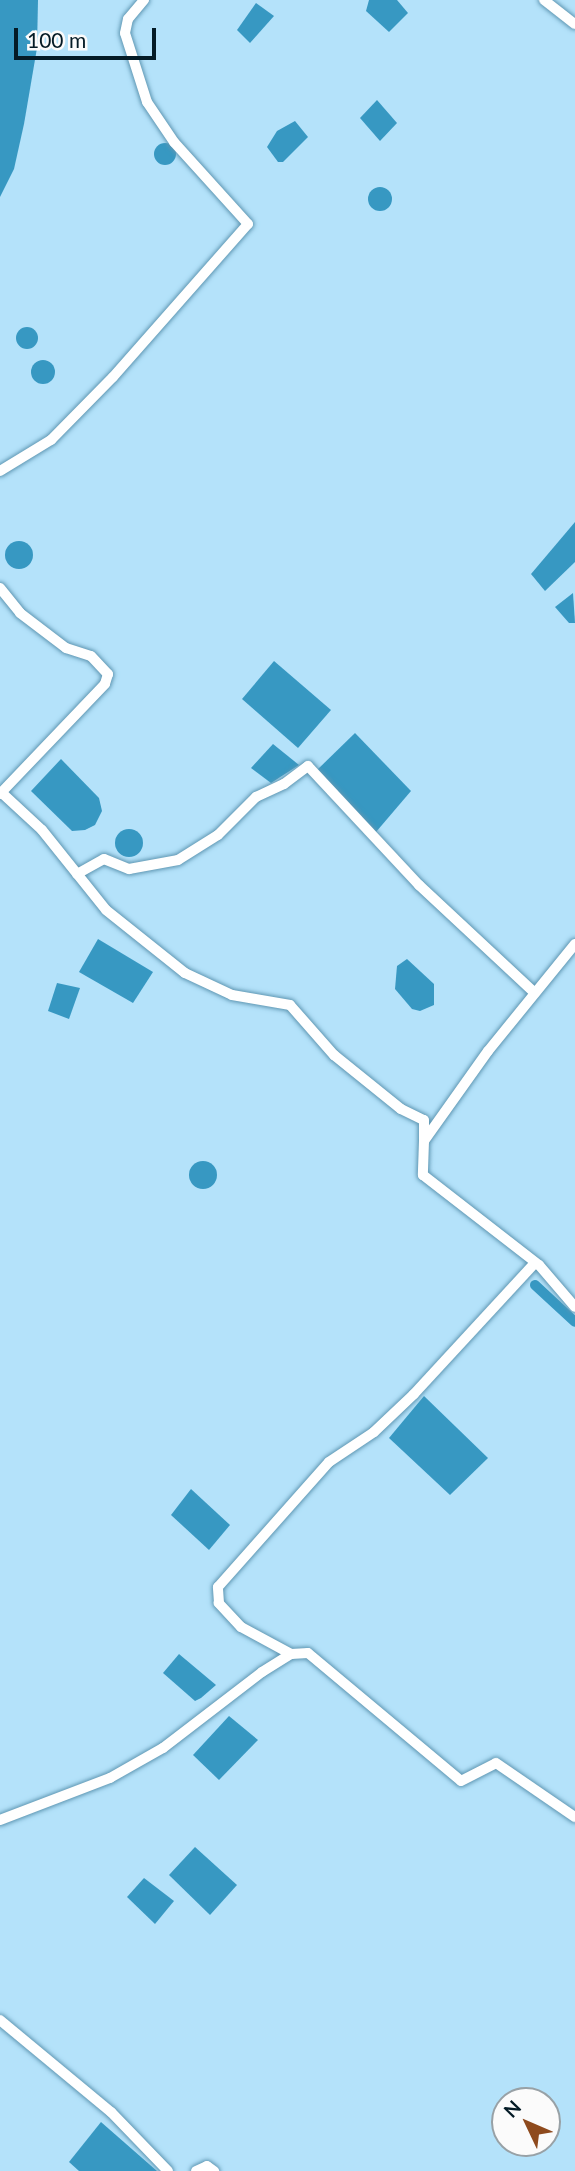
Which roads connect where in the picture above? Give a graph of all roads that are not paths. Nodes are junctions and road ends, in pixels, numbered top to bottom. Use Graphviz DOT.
graph roads {
  1 [pos="144,0"];
  2 [pos="544,0"];
  3 [pos="575,24"];
  4 [pos="0,471"];
  5 [pos="0,589"];
  6 [pos="1,794"];
  7 [pos="77,874"];
  8 [pos="575,944"];
  9 [pos="535,993"];
  10 [pos="424,1141"];
  11 [pos="535,1263"];
  12 [pos="575,1307"];
  13 [pos="291,1654"];
  14 [pos="575,1817"];
  15 [pos="0,1820"];
  16 [pos="0,2020"];
  17 [pos="168,2171"];
  18 [pos="195,2171"];
  19 [pos="214,2171"];
  1 -- 4 [label="street"];
  2 -- 3 [label="street"];
  5 -- 6 [label="street"];
  6 -- 7 [label="street"];
  7 -- 9 [label="street"];
  7 -- 10 [label="street"];
  8 -- 9 [label="street"];
  9 -- 10 [label="street"];
  10 -- 11 [label="street"];
  11 -- 12 [label="street"];
  11 -- 13 [label="street"];
  13 -- 14 [label="street"];
  13 -- 15 [label="street"];
  16 -- 17 [label="street"];
  18 -- 19 [label="street"];
}
